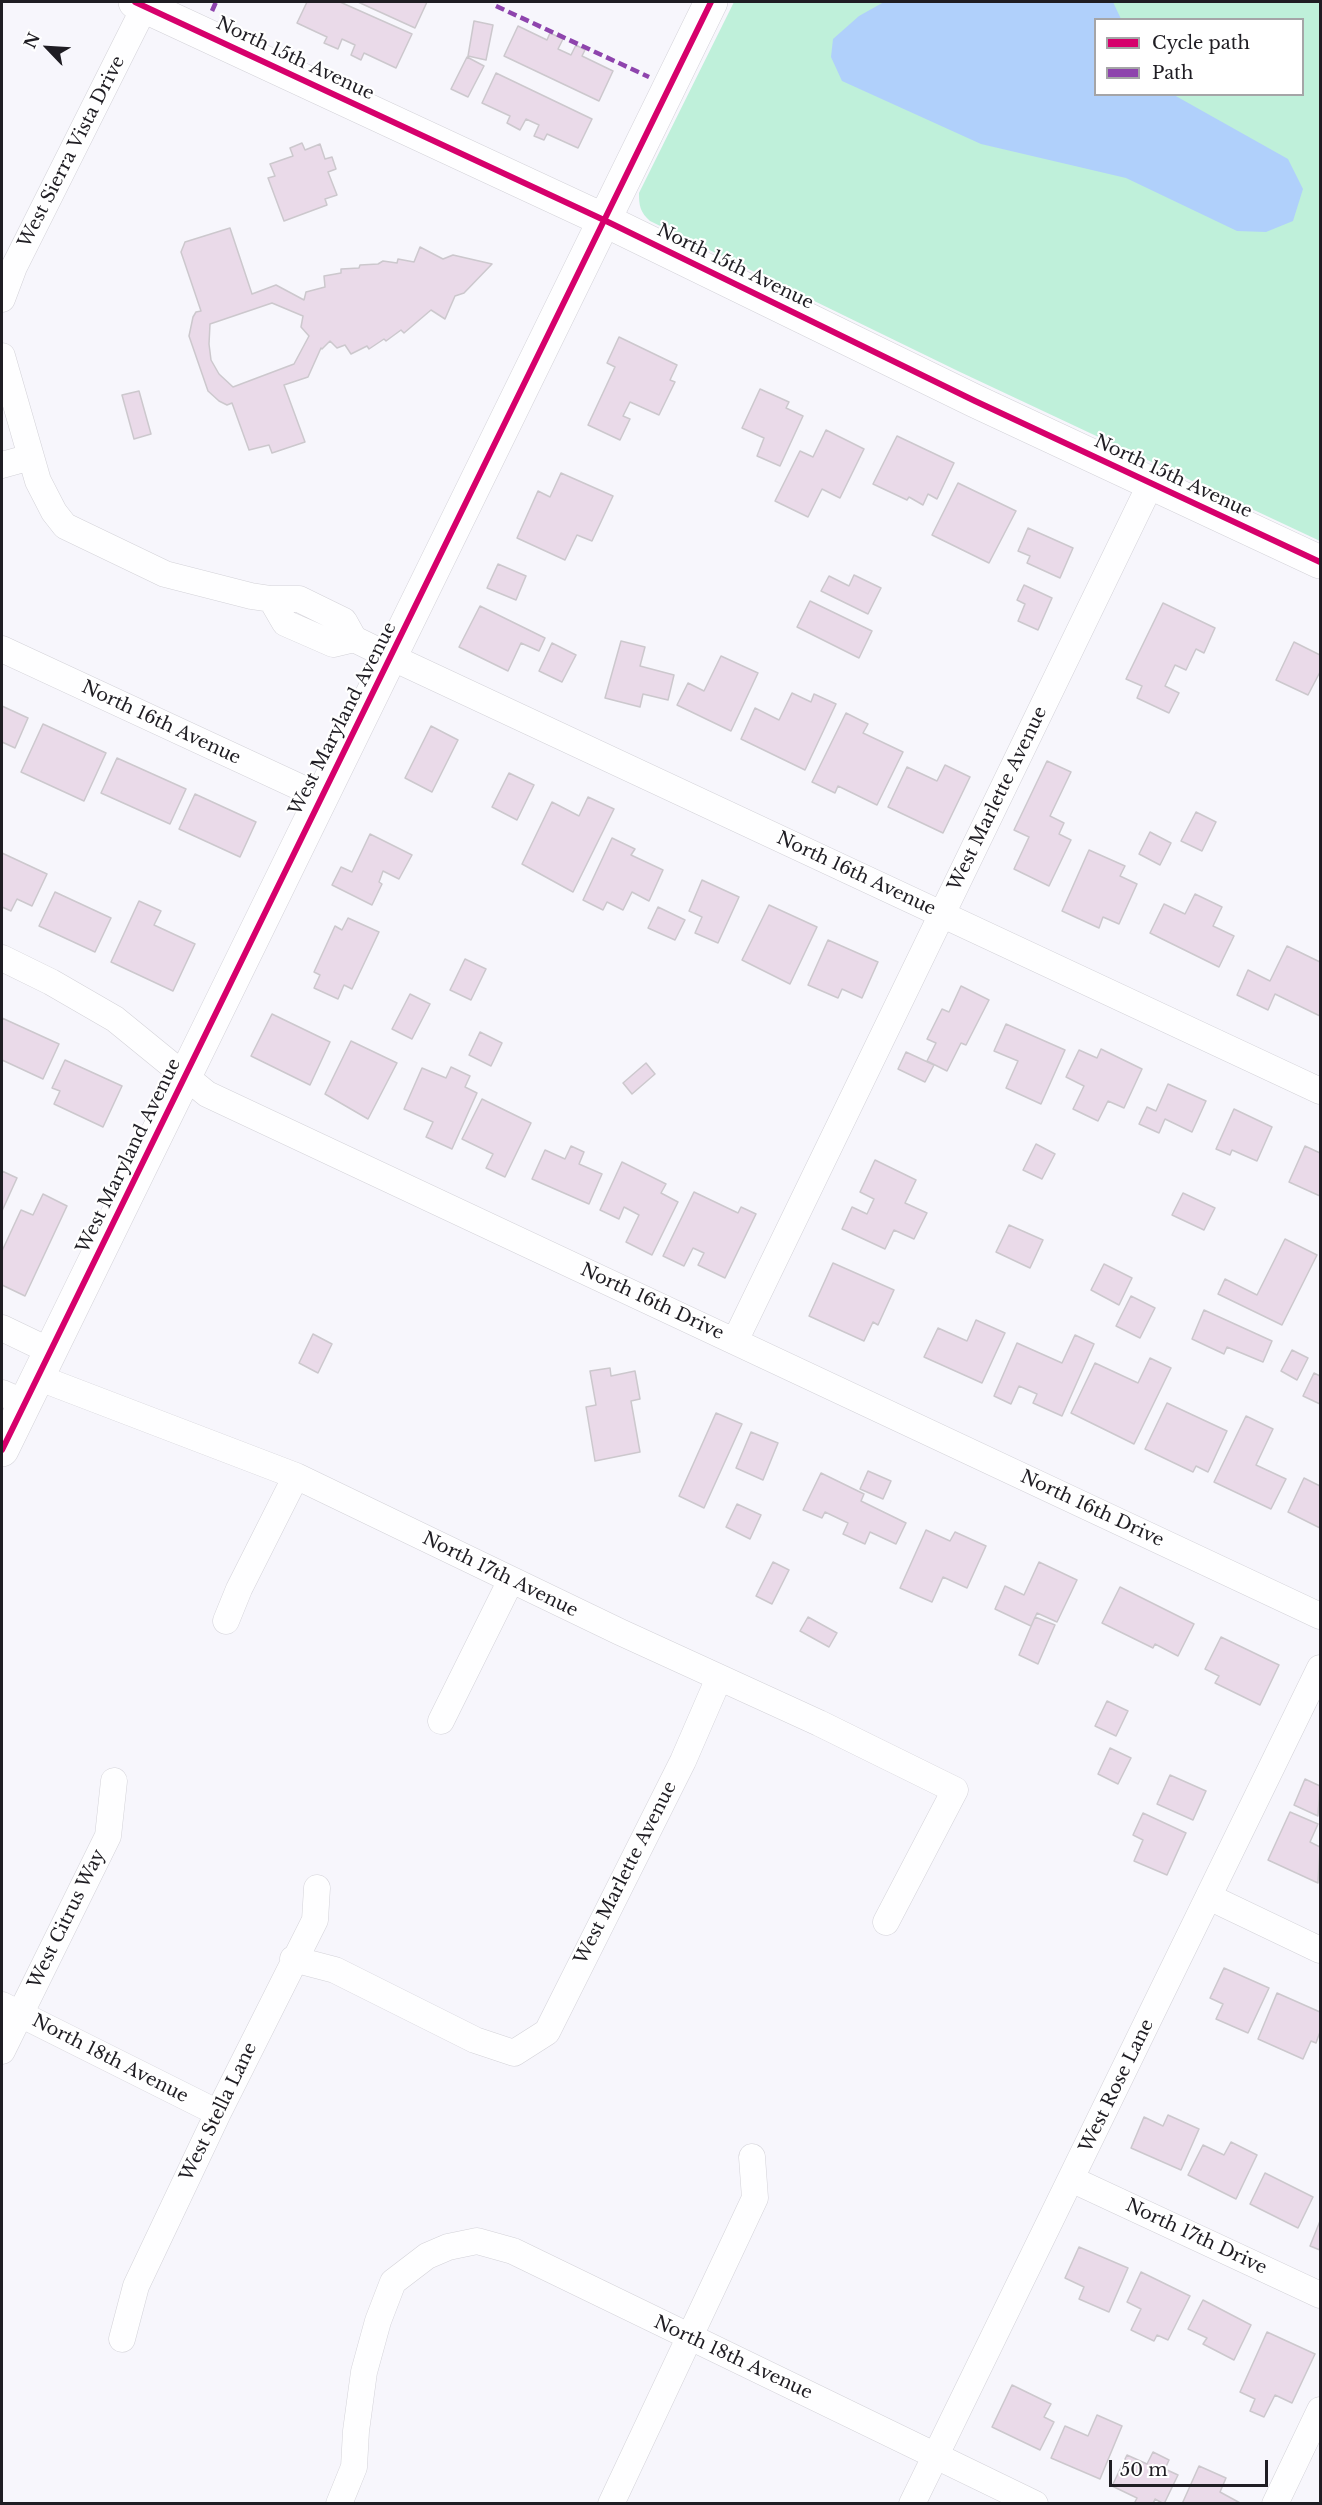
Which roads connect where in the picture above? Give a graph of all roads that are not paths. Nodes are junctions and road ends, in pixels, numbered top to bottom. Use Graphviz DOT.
graph roads {
  1 [pos="711,2"];
  2 [pos="140,4"];
  3 [pos="604,220"];
  4 [pos="2,299"];
  5 [pos="2,356"];
  6 [pos="8,404"];
  7 [pos="31,457"];
  8 [pos="2,465"];
  9 [pos="1151,483"];
  10 [pos="1320,562"];
  11 [pos="271,599"];
  12 [pos="318,609"];
  13 [pos="307,632"];
  14 [pos="354,639"];
  15 [pos="2,649"];
  16 [pos="392,657"];
  17 [pos="321,797"];
  18 [pos="942,914"];
  19 [pos="2,958"];
  20 [pos="184,1075"];
  21 [pos="1320,1091"];
  22 [pos="2,1328"];
  23 [pos="735,1341"];
  24 [pos="28,1381"];
  25 [pos="2,1450"];
  26 [pos="296,1476"];
  27 [pos="511,1580"];
  28 [pos="1320,1616"];
  29 [pos="226,1621"];
  30 [pos="1320,1668"];
  31 [pos="719,1678"];
  32 [pos="441,1721"];
  33 [pos="114,1781"];
  34 [pos="317,1888"];
  35 [pos="1209,1898"];
  36 [pos="886,1922"];
  37 [pos="1320,1950"];
  38 [pos="293,1959"];
  39 [pos="11,2009"];
  40 [pos="2,2051"];
  41 [pos="218,2113"];
  42 [pos="752,2157"];
  43 [pos="1071,2179"];
  44 [pos="1320,2295"];
  45 [pos="690,2338"];
  46 [pos="122,2339"];
  47 [pos="1320,2410"];
  48 [pos="936,2456"];
  49 [pos="339,2504"];
  50 [pos="611,2504"];
  51 [pos="912,2504"];
  52 [pos="1035,2504"];
  53 [pos="1275,2504"];
  1 -- 3 [label="street, West Maryland Avenue"];
  2 -- 3 [label="street, North 15th Avenue"];
  2 -- 4 [label="street, West Sierra Vista Drive"];
  3 -- 9 [label="street, North 15th Avenue"];
  3 -- 16 [label="street, West Maryland Avenue"];
  5 -- 6 [label="street"];
  6 -- 7 [label="street"];
  7 -- 8 [label="street"];
  7 -- 11 [label="street"];
  9 -- 10 [label="street, North 15th Avenue"];
  9 -- 18 [label="street, West Marlette Avenue"];
  11 -- 12 [label="street"];
  11 -- 13 [label="street"];
  12 -- 13 [label="street"];
  12 -- 14 [label="street"];
  13 -- 14 [label="street"];
  14 -- 16 [label="street, North 16th Avenue"];
  15 -- 17 [label="street, North 16th Avenue"];
  16 -- 17 [label="street, West Maryland Avenue"];
  16 -- 18 [label="street, North 16th Avenue"];
  17 -- 20 [label="street, West Maryland Avenue"];
  18 -- 21 [label="street, North 16th Avenue"];
  18 -- 23 [label="street, West Marlette Avenue"];
  19 -- 20 [label="street, North 16th Drive"];
  20 -- 23 [label="street, North 16th Drive"];
  20 -- 24 [label="street, West Maryland Avenue"];
  22 -- 24 [label="street, North 17th Avenue"];
  23 -- 28 [label="street, North 16th Drive"];
  24 -- 25 [label="street, West Maryland Avenue"];
  24 -- 26 [label="street, North 17th Avenue"];
  26 -- 27 [label="street, North 17th Avenue"];
  26 -- 29 [label="street"];
  27 -- 31 [label="street, North 17th Avenue"];
  27 -- 32 [label="street"];
  30 -- 35 [label="street, West Rose Lane"];
  31 -- 36 [label="street, North 17th Avenue"];
  31 -- 38 [label="street, West Marlette Avenue"];
  33 -- 39 [label="street, West Citrus Way"];
  34 -- 38 [label="street, West Stella Lane"];
  35 -- 37 [label="street"];
  35 -- 43 [label="street, West Rose Lane"];
  38 -- 41 [label="street, West Stella Lane"];
  39 -- 40 [label="street, West Citrus Way"];
  39 -- 41 [label="street, North 18th Avenue"];
  41 -- 46 [label="street, West Stella Lane"];
  42 -- 45 [label="street"];
  43 -- 44 [label="street, North 17th Drive"];
  43 -- 48 [label="street, West Rose Lane"];
  45 -- 48 [label="street, North 18th Avenue"];
  45 -- 49 [label="street, North 18th Avenue"];
  45 -- 50 [label="street"];
  47 -- 53 [label="street"];
  48 -- 51 [label="street, West Rose Lane"];
  48 -- 52 [label="street, North 18th Avenue"];
}
